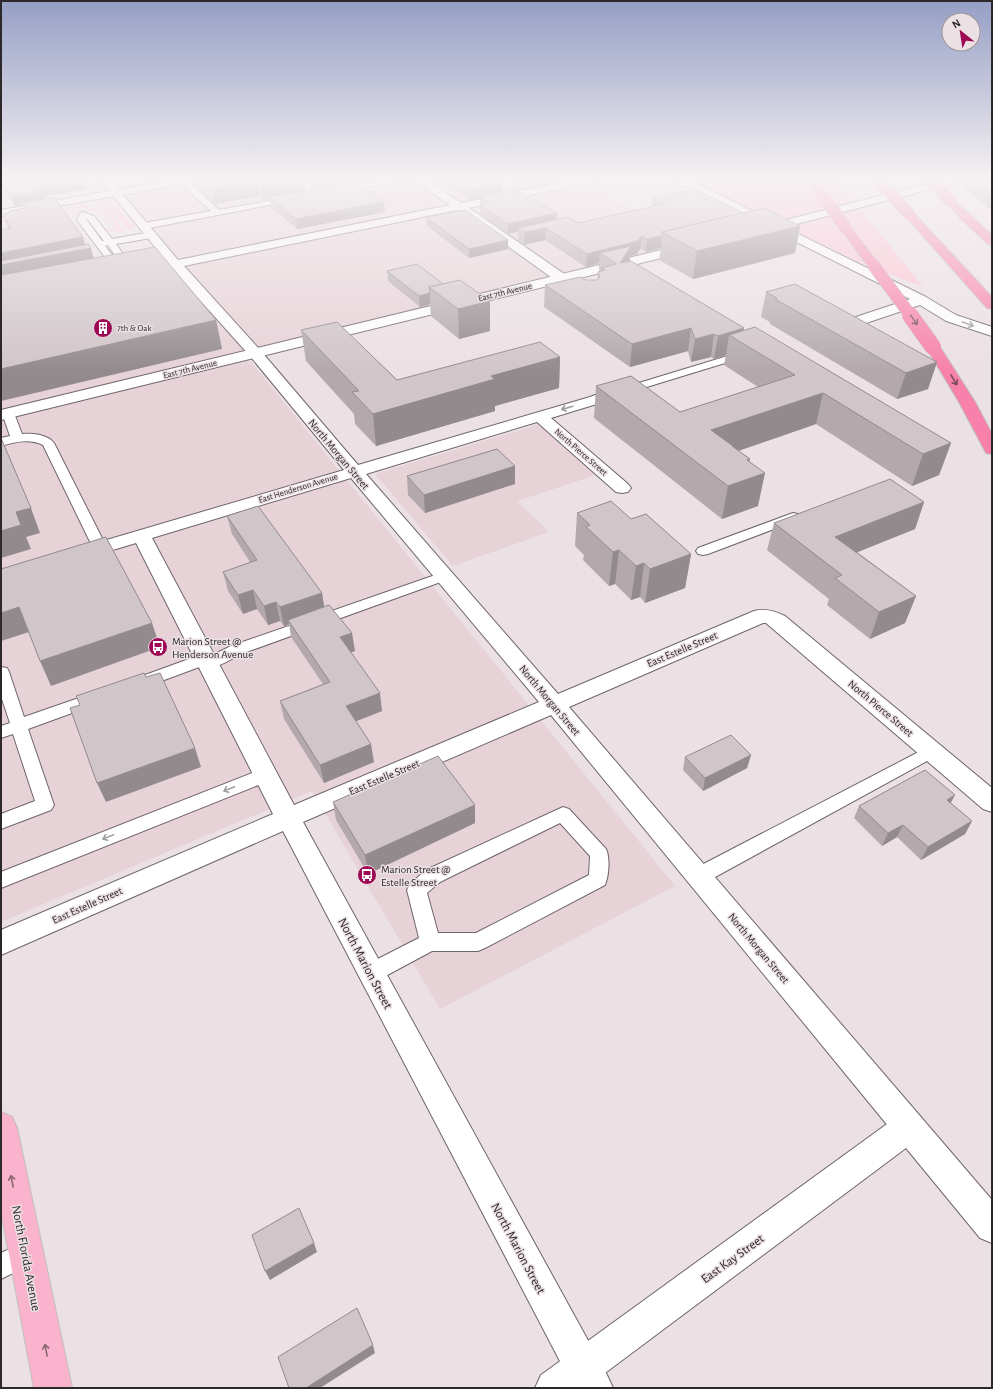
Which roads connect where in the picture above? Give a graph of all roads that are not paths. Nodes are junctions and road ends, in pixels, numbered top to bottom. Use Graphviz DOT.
graph roads {
  1 [pos="98,243"];
  2 [pos="110,243"];
  3 [pos="158,243"];
  4 [pos="279,243"];
  5 [pos="518,243"];
  6 [pos="808,243"];
  7 [pos="857,243"];
  8 [pos="935,243"];
  9 [pos="702,244"];
  10 [pos="112,261"];
  11 [pos="175,264"];
  12 [pos="93,267"];
  13 [pos="150,270"];
  14 [pos="561,278"];
  15 [pos="590,298"];
  16 [pos="922,300"];
  17 [pos="992,305"];
  18 [pos="992,319"];
  19 [pos="861,320"];
  20 [pos="992,332"];
  21 [pos="756,351"];
  22 [pos="255,353"];
  23 [pos="606,396"];
  24 [pos="4,414"];
  25 [pos="539,416"];
  26 [pos="17,438"];
  27 [pos="1,442"];
  28 [pos="992,448"];
  29 [pos="354,471"];
  30 [pos="622,488"];
  31 [pos="808,511"];
  32 [pos="141,535"];
  33 [pos="100,548"];
  34 [pos="703,551"];
  35 [pos="70,557"];
  36 [pos="444,576"];
  37 [pos="768,616"];
  38 [pos="206,661"];
  39 [pos="1,672"];
  40 [pos="554,704"];
  41 [pos="18,726"];
  42 [pos="1,732"];
  43 [pos="932,751"];
  44 [pos="265,775"];
  45 [pos="992,802"];
  46 [pos="288,818"];
  47 [pos="1,822"];
  48 [pos="699,876"];
  49 [pos="1,880"];
  50 [pos="430,942"];
  51 [pos="1,943"];
  52 [pos="371,973"];
  53 [pos="909,1127"];
  54 [pos="1,1128"];
  55 [pos="992,1226"];
  56 [pos="14,1259"];
  57 [pos="589,1377"];
  58 [pos="53,1388"];
  59 [pos="554,1388"];
  1 -- 10 [label="lane"];
  2 -- 10 [label="lane"];
  3 -- 11 [label="street, North Morgan Street"];
  4 -- 11 [label="street"];
  5 -- 14 [label="street"];
  6 -- 16 [label="street"];
  7 -- 28 [label="highway, one-way, bridge"];
  8 -- 17 [label="highway, bridge"];
  9 -- 14 [label="street, East 7th Avenue"];
  10 -- 12 [label="lane"];
  11 -- 13 [label="street"];
  11 -- 22 [label="street, North Morgan Street"];
  14 -- 15 [label="street"];
  14 -- 22 [label="street, East 7th Avenue"];
  16 -- 18 [label="street"];
  16 -- 19 [label="street"];
  16 -- 20 [label="street, one-way"];
  21 -- 23 [label="lane"];
  22 -- 24 [label="street, East 7th Avenue"];
  22 -- 29 [label="street, North Morgan Street"];
  23 -- 25 [label="street, East Henderson Avenue, one-way"];
  24 -- 26 [label="lane"];
  25 -- 29 [label="street, East Henderson Avenue"];
  25 -- 30 [label="street, North Pierce Street"];
  26 -- 27 [label="lane"];
  26 -- 33 [label="lane"];
  29 -- 32 [label="street, East Henderson Avenue"];
  29 -- 36 [label="street, North Morgan Street"];
  31 -- 34 [label="lane"];
  32 -- 33 [label="street, East Henderson Avenue"];
  32 -- 38 [label="street, North Marion Street"];
  33 -- 35 [label="street, East Henderson Avenue"];
  36 -- 38 [label="lane"];
  36 -- 40 [label="street, North Morgan Street"];
  37 -- 40 [label="street, East Estelle Street"];
  37 -- 43 [label="street, North Pierce Street"];
  38 -- 41 [label="lane"];
  38 -- 44 [label="street, North Marion Street"];
  39 -- 41 [label="lane"];
  40 -- 46 [label="street, East Estelle Street"];
  40 -- 48 [label="street, North Morgan Street"];
  41 -- 42 [label="lane"];
  41 -- 47 [label="lane"];
  43 -- 45 [label="street, North Pierce Street"];
  43 -- 48 [label="lane"];
  44 -- 46 [label="street, North Marion Street"];
  44 -- 49 [label="lane, one-way"];
  46 -- 51 [label="street, East Estelle Street"];
  46 -- 52 [label="street, North Marion Street"];
  48 -- 53 [label="street, North Morgan Street"];
  50 -- 50 [label="lane"];
  50 -- 52 [label="lane"];
  52 -- 57 [label="street, North Marion Street"];
  53 -- 55 [label="street, North Morgan Street"];
  53 -- 57 [label="street, East Kay Street"];
  56 -- 54 [label="main road, North Florida Avenue, one-way"];
  58 -- 56 [label="main road, North Florida Avenue, one-way"];
  57 -- 59 [label="street, East Kay Street"];
}
